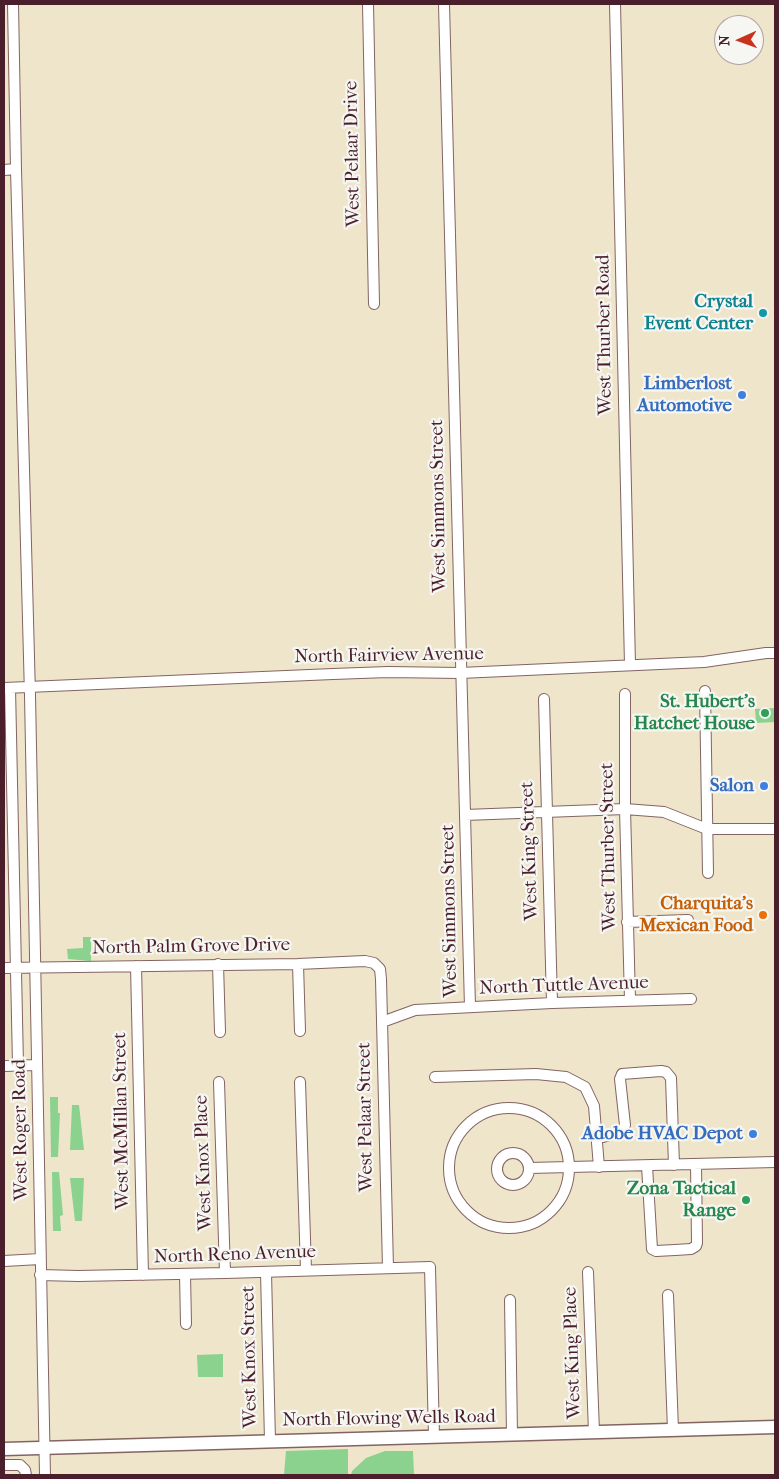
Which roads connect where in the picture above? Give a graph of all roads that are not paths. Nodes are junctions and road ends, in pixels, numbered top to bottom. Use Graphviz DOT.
graph roads {
  1 [pos="13,4"];
  2 [pos="368,4"];
  3 [pos="444,4"];
  4 [pos="615,4"];
  5 [pos="16,169"];
  6 [pos="4,170"];
  7 [pos="374,304"];
  8 [pos="775,653"];
  9 [pos="630,665"];
  10 [pos="460,673"];
  11 [pos="30,687"];
  12 [pos="7,688"];
  13 [pos="704,691"];
  14 [pos="624,694"];
  15 [pos="544,699"];
  16 [pos="625,809"];
  17 [pos="546,812"];
  18 [pos="466,815"];
  19 [pos="707,829"];
  20 [pos="775,829"];
  21 [pos="708,873"];
  22 [pos="688,920"];
  23 [pos="627,922"];
  24 [pos="378,962"];
  25 [pos="218,964"];
  26 [pos="298,964"];
  27 [pos="136,966"];
  28 [pos="35,967"];
  29 [pos="4,968"];
  30 [pos="16,968"];
  31 [pos="691,999"];
  32 [pos="630,1000"];
  33 [pos="552,1003"];
  34 [pos="470,1007"];
  35 [pos="382,1022"];
  36 [pos="300,1030"];
  37 [pos="220,1032"];
  38 [pos="18,1065"];
  39 [pos="37,1065"];
  40 [pos="4,1066"];
  41 [pos="435,1077"];
  42 [pos="219,1082"];
  43 [pos="300,1082"];
  44 [pos="597,1137"];
  45 [pos="775,1162"];
  46 [pos="696,1164"];
  47 [pos="674,1165"];
  48 [pos="599,1166"];
  49 [pos="647,1166"];
  50 [pos="570,1167"];
  51 [pos="529,1168"];
  52 [pos="40,1259"];
  53 [pos="4,1261"];
  54 [pos="388,1268"];
  55 [pos="306,1270"];
  56 [pos="266,1272"];
  57 [pos="588,1272"];
  58 [pos="224,1273"];
  59 [pos="186,1274"];
  60 [pos="40,1275"];
  61 [pos="143,1275"];
  62 [pos="668,1296"];
  63 [pos="510,1300"];
  64 [pos="186,1324"];
  65 [pos="775,1427"];
  66 [pos="673,1430"];
  67 [pos="594,1432"];
  68 [pos="512,1434"];
  69 [pos="434,1437"];
  70 [pos="270,1440"];
  71 [pos="44,1447"];
  72 [pos="4,1448"];
  73 [pos="4,1465"];
  74 [pos="25,1472"];
  75 [pos="45,1475"];
  1 -- 5 [label="street, West Roger Road"];
  2 -- 7 [label="street, West Pelaar Drive"];
  3 -- 10 [label="street, West Simmons Street"];
  4 -- 9 [label="street, West Thurber Road"];
  5 -- 6 [label="street"];
  5 -- 11 [label="street, West Roger Road"];
  8 -- 9 [label="street, North Fairview Avenue"];
  9 -- 10 [label="street, North Fairview Avenue"];
  10 -- 11 [label="street, North Fairview Avenue"];
  10 -- 18 [label="street, West Simmons Street"];
  11 -- 12 [label="street, North Fairview Avenue"];
  11 -- 28 [label="street, West Roger Road"];
  12 -- 30 [label="street, West Roger Road"];
  13 -- 19 [label="street"];
  14 -- 16 [label="street, West Thurber Street"];
  15 -- 17 [label="street, West King Street"];
  16 -- 17 [label="street"];
  16 -- 19 [label="street"];
  16 -- 23 [label="street, West Thurber Street"];
  17 -- 18 [label="street"];
  17 -- 33 [label="street, West King Street"];
  18 -- 34 [label="street, West Simmons Street"];
  19 -- 20 [label="street"];
  19 -- 21 [label="street"];
  22 -- 23 [label="street"];
  23 -- 32 [label="street, West Thurber Street"];
  24 -- 26 [label="street, North Palm Grove Drive"];
  24 -- 35 [label="street, West Pelaar Street"];
  25 -- 26 [label="street, North Palm Grove Drive"];
  25 -- 27 [label="street, North Palm Grove Drive"];
  25 -- 37 [label="street"];
  26 -- 36 [label="street"];
  27 -- 28 [label="street, North Palm Grove Drive"];
  27 -- 61 [label="street, West McMillan Street"];
  28 -- 30 [label="street, North Palm Grove Drive"];
  28 -- 39 [label="street, West Roger Road"];
  29 -- 30 [label="street, North Palm Grove Drive"];
  30 -- 38 [label="street, West Roger Road"];
  31 -- 32 [label="street, North Tuttle Avenue"];
  32 -- 33 [label="street, North Tuttle Avenue"];
  33 -- 34 [label="street, North Tuttle Avenue"];
  34 -- 35 [label="street, North Tuttle Avenue"];
  35 -- 54 [label="street, West Pelaar Street"];
  38 -- 39 [label="street"];
  38 -- 40 [label="street"];
  39 -- 52 [label="street, West Roger Road"];
  41 -- 44 [label="street"];
  42 -- 58 [label="street, West Knox Place"];
  43 -- 55 [label="street"];
  44 -- 47 [label="street"];
  44 -- 48 [label="street"];
  45 -- 46 [label="street"];
  46 -- 47 [label="street"];
  46 -- 49 [label="street"];
  47 -- 49 [label="street"];
  48 -- 49 [label="street"];
  48 -- 50 [label="street"];
  50 -- 50 [label="street"];
  50 -- 51 [label="street"];
  52 -- 53 [label="street"];
  52 -- 60 [label="street, West Roger Road"];
  54 -- 55 [label="street, North Reno Avenue"];
  54 -- 69 [label="street, North Reno Avenue"];
  55 -- 56 [label="street, North Reno Avenue"];
  56 -- 58 [label="street, North Reno Avenue"];
  56 -- 70 [label="street, West Knox Street"];
  57 -- 67 [label="street, West King Place"];
  58 -- 59 [label="street, North Reno Avenue"];
  59 -- 61 [label="street, North Reno Avenue"];
  59 -- 64 [label="street"];
  60 -- 61 [label="street, North Reno Avenue"];
  60 -- 71 [label="street, West Roger Road"];
  62 -- 66 [label="street"];
  63 -- 68 [label="street"];
  65 -- 66 [label="main road, North Flowing Wells Road"];
  66 -- 67 [label="main road, North Flowing Wells Road"];
  67 -- 68 [label="main road, North Flowing Wells Road"];
  68 -- 69 [label="main road, North Flowing Wells Road"];
  69 -- 70 [label="main road, North Flowing Wells Road"];
  70 -- 71 [label="main road, North Flowing Wells Road"];
  71 -- 72 [label="main road, North Flowing Wells Road"];
  71 -- 75 [label="street, West Roger Road"];
  73 -- 74 [label="street"];
}
